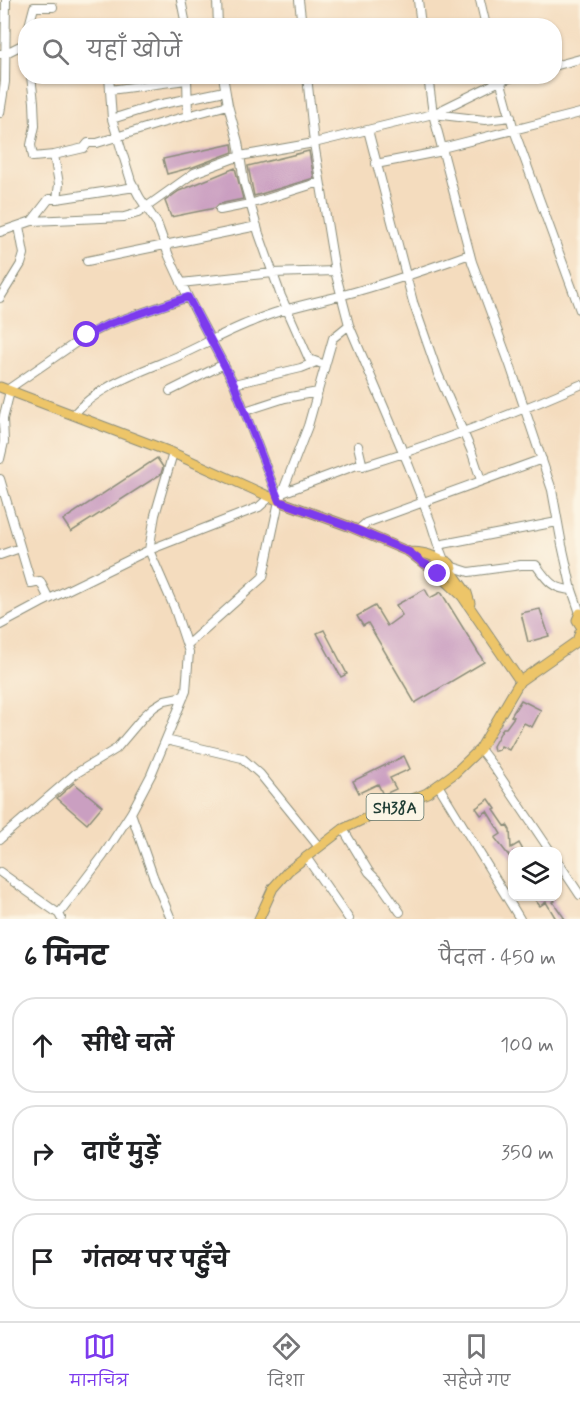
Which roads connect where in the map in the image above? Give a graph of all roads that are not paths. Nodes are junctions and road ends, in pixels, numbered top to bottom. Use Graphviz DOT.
graph roads {
  1 [pos="6,0"];
  2 [pos="181,0"];
  3 [pos="217,0"];
  4 [pos="299,0"];
  5 [pos="418,0"];
  6 [pos="480,0"];
  7 [pos="53,7"];
  8 [pos="31,18"];
  9 [pos="185,18"];
  10 [pos="218,18"];
  11 [pos="301,18"];
  12 [pos="420,18"];
  13 [pos="484,18"];
  14 [pos="18,47"];
  15 [pos="3,54"];
  16 [pos="580,59"];
  17 [pos="562,64"];
  18 [pos="32,84"];
  19 [pos="110,84"];
  20 [pos="148,84"];
  21 [pos="187,84"];
  22 [pos="224,84"];
  23 [pos="308,84"];
  24 [pos="429,84"];
  25 [pos="491,84"];
  26 [pos="501,84"];
  27 [pos="110,90"];
  28 [pos="225,91"];
  29 [pos="187,98"];
  30 [pos="228,105"];
  31 [pos="0,113"];
  32 [pos="580,113"];
  33 [pos="434,114"];
  34 [pos="188,115"];
  35 [pos="511,117"];
  36 [pos="112,118"];
  37 [pos="368,130"];
  38 [pos="514,130"];
  39 [pos="118,138"];
  40 [pos="314,143"];
  41 [pos="443,149"];
  42 [pos="54,155"];
  43 [pos="240,156"];
  44 [pos="376,164"];
  45 [pos="320,182"];
  46 [pos="135,187"];
  47 [pos="57,199"];
  48 [pos="250,204"];
  49 [pos="146,207"];
  50 [pos="220,210"];
  51 [pos="32,221"];
  52 [pos="19,226"];
  53 [pos="257,226"];
  54 [pos="0,232"];
  55 [pos="165,246"];
  56 [pos="470,254"];
  57 [pos="87,261"];
  58 [pos="335,271"];
  59 [pos="273,273"];
  60 [pos="406,277"];
  61 [pos="181,283"];
  62 [pos="342,295"];
  63 [pos="188,297"];
  64 [pos="0,298"];
  65 [pos="287,310"];
  66 [pos="580,310"];
  67 [pos="349,325"];
  68 [pos="212,341"];
  69 [pos="316,362"];
  70 [pos="224,364"];
  71 [pos="325,365"];
  72 [pos="234,384"];
  73 [pos="580,385"];
  74 [pos="6,389"];
  75 [pos="170,391"];
  76 [pos="318,392"];
  77 [pos="525,409"];
  78 [pos="244,411"];
  79 [pos="73,415"];
  80 [pos="463,431"];
  81 [pos="358,446"];
  82 [pos="173,453"];
  83 [pos="403,453"];
  84 [pos="0,459"];
  85 [pos="542,459"];
  86 [pos="363,466"];
  87 [pos="0,479"];
  88 [pos="482,480"];
  89 [pos="277,497"];
  90 [pos="423,501"];
  91 [pos="557,522"];
  92 [pos="358,530"];
  93 [pos="438,545"];
  94 [pos="20,548"];
  95 [pos="149,550"];
  96 [pos="0,555"];
  97 [pos="441,567"];
  98 [pos="452,569"];
  99 [pos="572,590"];
  100 [pos="49,599"];
  101 [pos="473,613"];
  102 [pos="580,613"];
  103 [pos="0,625"];
  104 [pos="580,626"];
  105 [pos="579,638"];
  106 [pos="187,645"];
  107 [pos="520,681"];
  108 [pos="184,696"];
  109 [pos="166,740"];
  110 [pos="480,749"];
  111 [pos="438,785"];
  112 [pos="131,813"];
  113 [pos="344,829"];
  114 [pos="0,839"];
  115 [pos="548,847"];
  116 [pos="319,848"];
  117 [pos="306,857"];
  118 [pos="562,868"];
  119 [pos="0,872"];
  120 [pos="580,895"];
  121 [pos="400,912"];
  122 [pos="60,917"];
  123 [pos="171,919"];
  124 [pos="259,919"];
  125 [pos="349,919"];
  126 [pos="520,919"];
  1 -- 15 [label="street"];
  2 -- 9 [label="street"];
  3 -- 10 [label="street"];
  4 -- 11 [label="street"];
  5 -- 12 [label="street"];
  6 -- 13 [label="street"];
  7 -- 8 [label="street"];
  14 -- 15 [label="street"];
  15 -- 31 [label="street"];
  16 -- 17 [label="street"];
  18 -- 42 [label="street"];
  19 -- 27 [label="street"];
  20 -- 27 [label="street"];
  21 -- 29 [label="street"];
  22 -- 28 [label="street"];
  23 -- 40 [label="street"];
  24 -- 33 [label="street"];
  25 -- 33 [label="street"];
  26 -- 35 [label="street"];
  27 -- 36 [label="street"];
  28 -- 29 [label="street"];
  28 -- 30 [label="street"];
  29 -- 34 [label="street"];
  29 -- 36 [label="street"];
  30 -- 34 [label="street"];
  30 -- 43 [label="street"];
  32 -- 38 [label="street"];
  33 -- 35 [label="street"];
  33 -- 37 [label="street"];
  33 -- 41 [label="street"];
  34 -- 39 [label="street"];
  35 -- 38 [label="street"];
  36 -- 39 [label="street"];
  37 -- 40 [label="street"];
  37 -- 44 [label="street"];
  38 -- 41 [label="street"];
  38 -- 66 [label="street"];
  39 -- 42 [label="street"];
  39 -- 46 [label="street"];
  40 -- 43 [label="street"];
  40 -- 45 [label="street"];
  41 -- 44 [label="street"];
  41 -- 56 [label="street"];
  42 -- 47 [label="street"];
  43 -- 48 [label="street"];
  43 -- 49 [label="street"];
  44 -- 60 [label="street"];
  45 -- 48 [label="street"];
  45 -- 58 [label="street"];
  46 -- 47 [label="street"];
  46 -- 49 [label="street"];
  47 -- 51 [label="street"];
  48 -- 50 [label="street"];
  48 -- 53 [label="street"];
  49 -- 51 [label="street"];
  49 -- 55 [label="street"];
  51 -- 52 [label="street"];
  52 -- 54 [label="street"];
  52 -- 64 [label="street"];
  53 -- 55 [label="street"];
  53 -- 59 [label="street"];
  55 -- 57 [label="street"];
  55 -- 61 [label="street"];
  56 -- 60 [label="street"];
  56 -- 77 [label="street"];
  58 -- 59 [label="street"];
  58 -- 62 [label="street"];
  59 -- 61 [label="street"];
  59 -- 65 [label="street"];
  60 -- 62 [label="street"];
  60 -- 80 [label="street"];
  61 -- 63 [label="street"];
  62 -- 65 [label="street"];
  62 -- 67 [label="street"];
  63 -- 68 [label="street"];
  63 -- 74 [label="street"];
  65 -- 68 [label="street"];
  65 -- 69 [label="street"];
  67 -- 71 [label="street"];
  67 -- 83 [label="street"];
  68 -- 70 [label="street"];
  68 -- 79 [label="street"];
  69 -- 71 [label="street"];
  69 -- 72 [label="street"];
  70 -- 72 [label="street"];
  70 -- 75 [label="street"];
  71 -- 76 [label="street"];
  72 -- 78 [label="street"];
  73 -- 77 [label="street"];
  74 -- 79 [label="main road"];
  74 -- 84 [label="street"];
  76 -- 78 [label="street"];
  76 -- 89 [label="street"];
  77 -- 80 [label="street"];
  77 -- 85 [label="street"];
  78 -- 89 [label="street"];
  79 -- 82 [label="main road"];
  80 -- 83 [label="street"];
  80 -- 88 [label="street"];
  81 -- 89 [label="street"];
  82 -- 89 [label="main road"];
  82 -- 95 [label="street"];
  83 -- 86 [label="street"];
  83 -- 90 [label="street"];
  85 -- 88 [label="street"];
  85 -- 91 [label="street"];
  87 -- 94 [label="street"];
  88 -- 90 [label="street"];
  89 -- 92 [label="main road"];
  89 -- 95 [label="street"];
  89 -- 106 [label="street"];
  90 -- 92 [label="street"];
  90 -- 93 [label="street"];
  91 -- 93 [label="street"];
  91 -- 99 [label="street"];
  92 -- 97 [label="main road"];
  93 -- 97 [label="street"];
  94 -- 96 [label="street"];
  94 -- 100 [label="street"];
  95 -- 100 [label="street"];
  95 -- 106 [label="street"];
  97 -- 98 [label="main road"];
  97 -- 98 [label="main road"];
  97 -- 101 [label="main road"];
  98 -- 99 [label="street"];
  98 -- 101 [label="main road"];
  99 -- 102 [label="street"];
  100 -- 103 [label="street"];
  101 -- 107 [label="main road"];
  102 -- 104 [label="main road"];
  105 -- 107 [label="main road"];
  106 -- 108 [label="street"];
  107 -- 110 [label="main road, SH38A"];
  108 -- 109 [label="street"];
  108 -- 114 [label="street"];
  109 -- 112 [label="street"];
  109 -- 116 [label="street"];
  110 -- 111 [label="main road, SH38A"];
  110 -- 115 [label="street"];
  111 -- 113 [label="main road, SH38A"];
  111 -- 126 [label="street"];
  112 -- 122 [label="street"];
  112 -- 123 [label="street"];
  113 -- 116 [label="main road, SH38A"];
  113 -- 121 [label="street"];
  116 -- 117 [label="main road, SH38A"];
  117 -- 124 [label="main road, SH38A"];
  117 -- 125 [label="street"];
  118 -- 120 [label="street"];
  119 -- 122 [label="street"];
}
